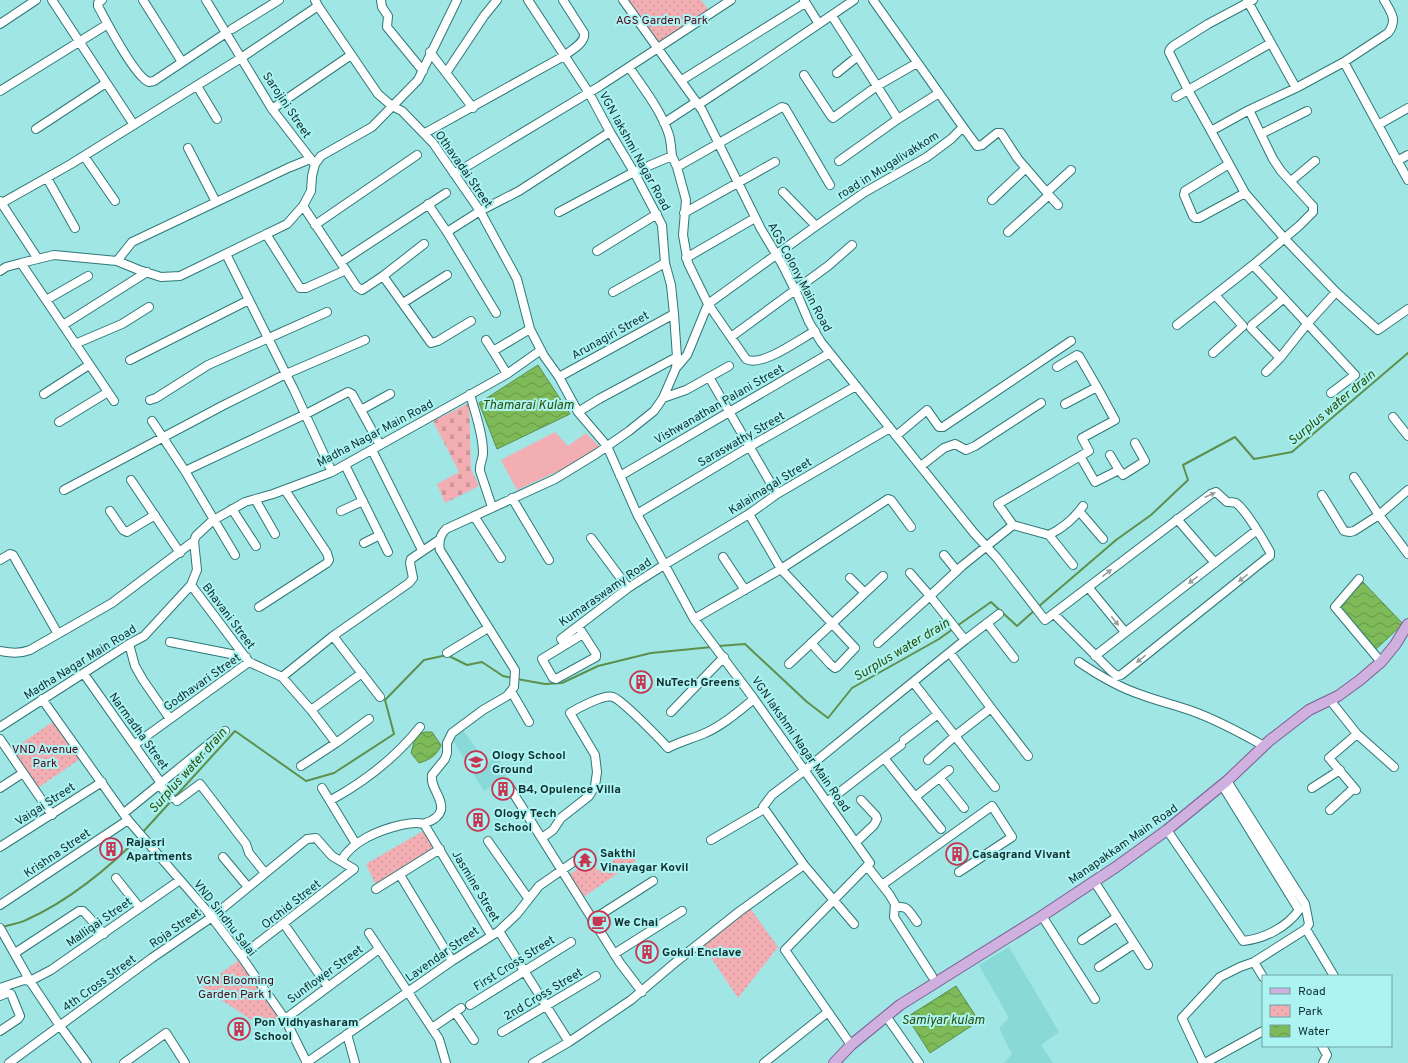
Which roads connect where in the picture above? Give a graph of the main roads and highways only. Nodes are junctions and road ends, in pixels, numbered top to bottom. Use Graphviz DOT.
graph roads {
  1 [pos="1408,624"];
  2 [pos="834,1063"];
  1 -- 2 [label="main road, Manapakkam Main Road"];
}
